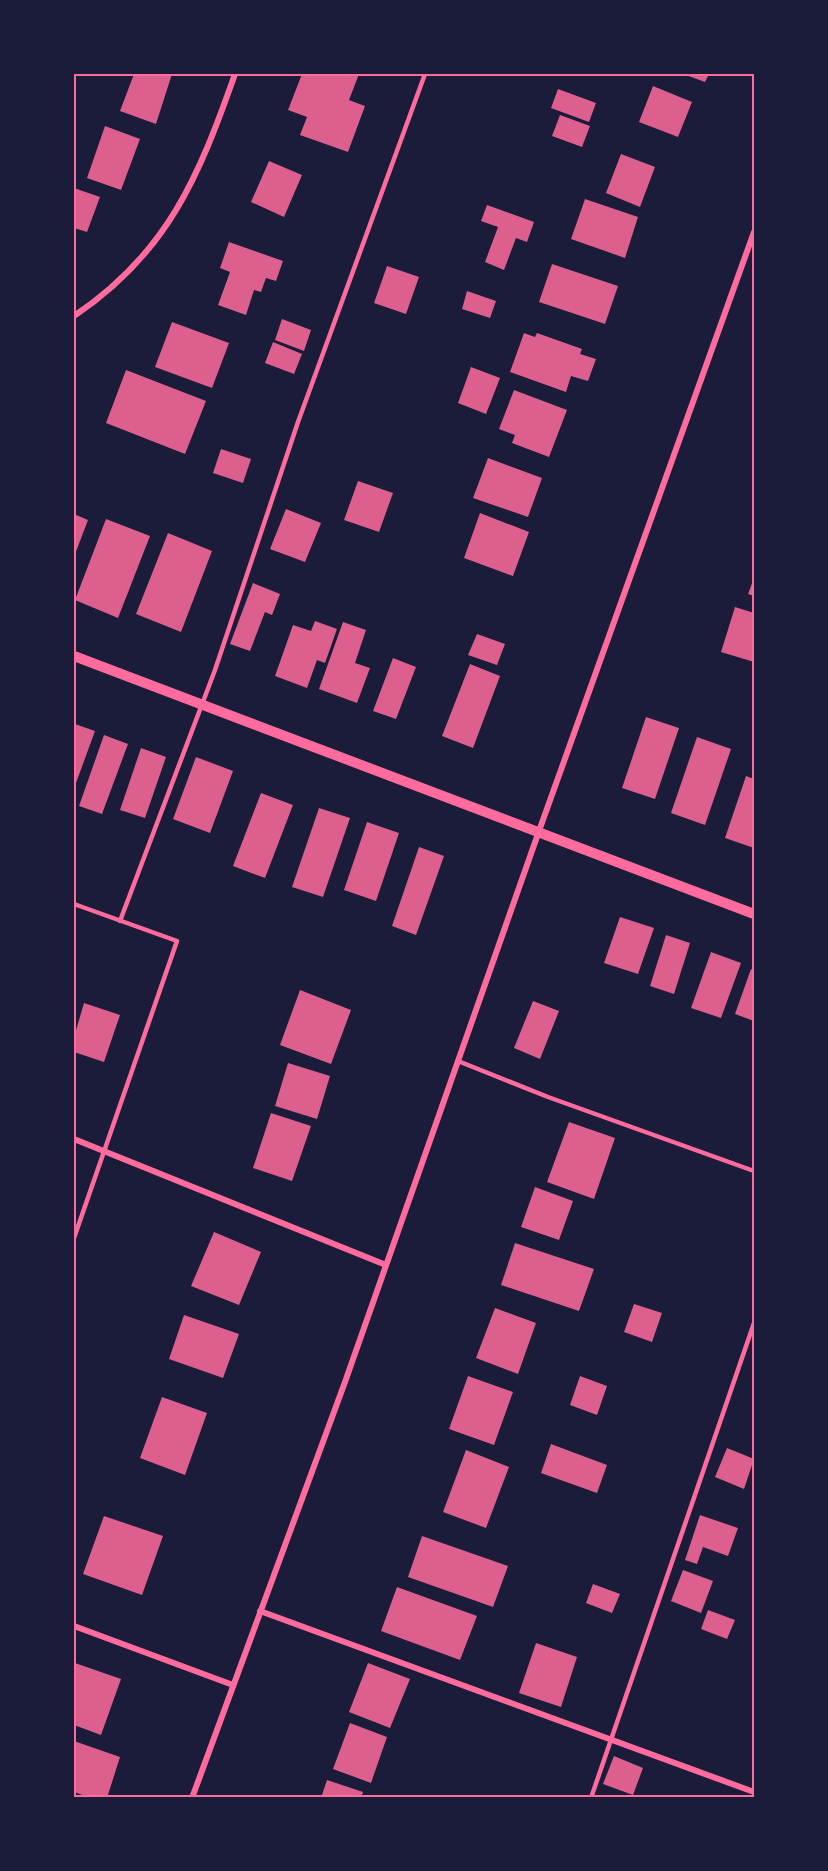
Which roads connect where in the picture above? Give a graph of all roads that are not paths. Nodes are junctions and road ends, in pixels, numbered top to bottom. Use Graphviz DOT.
graph roads {
  1 [pos="235,74"];
  2 [pos="425,74"];
  3 [pos="754,232"];
  4 [pos="74,316"];
  5 [pos="74,656"];
  6 [pos="202,704"];
  7 [pos="539,831"];
  8 [pos="74,904"];
  9 [pos="754,914"];
  10 [pos="120,921"];
  11 [pos="458,1061"];
  12 [pos="74,1139"];
  13 [pos="104,1151"];
  14 [pos="754,1171"];
  15 [pos="74,1238"];
  16 [pos="386,1264"];
  17 [pos="754,1323"];
  18 [pos="260,1611"];
  19 [pos="74,1626"];
  20 [pos="233,1685"];
  21 [pos="612,1740"];
  22 [pos="754,1792"];
  23 [pos="192,1797"];
  24 [pos="591,1797"];
  1 -- 4 [label="street"];
  2 -- 6 [label="lane"];
  3 -- 7 [label="street"];
  5 -- 6 [label="street"];
  6 -- 7 [label="street"];
  6 -- 10 [label="lane"];
  7 -- 9 [label="street"];
  7 -- 11 [label="street"];
  8 -- 10 [label="lane"];
  10 -- 13 [label="lane"];
  11 -- 14 [label="lane"];
  11 -- 16 [label="street"];
  12 -- 13 [label="street"];
  13 -- 15 [label="lane"];
  13 -- 16 [label="street"];
  16 -- 18 [label="street"];
  17 -- 21 [label="lane"];
  18 -- 20 [label="street"];
  18 -- 21 [label="street"];
  19 -- 20 [label="street"];
  20 -- 23 [label="street"];
  21 -- 22 [label="street"];
  21 -- 24 [label="lane"];
}
